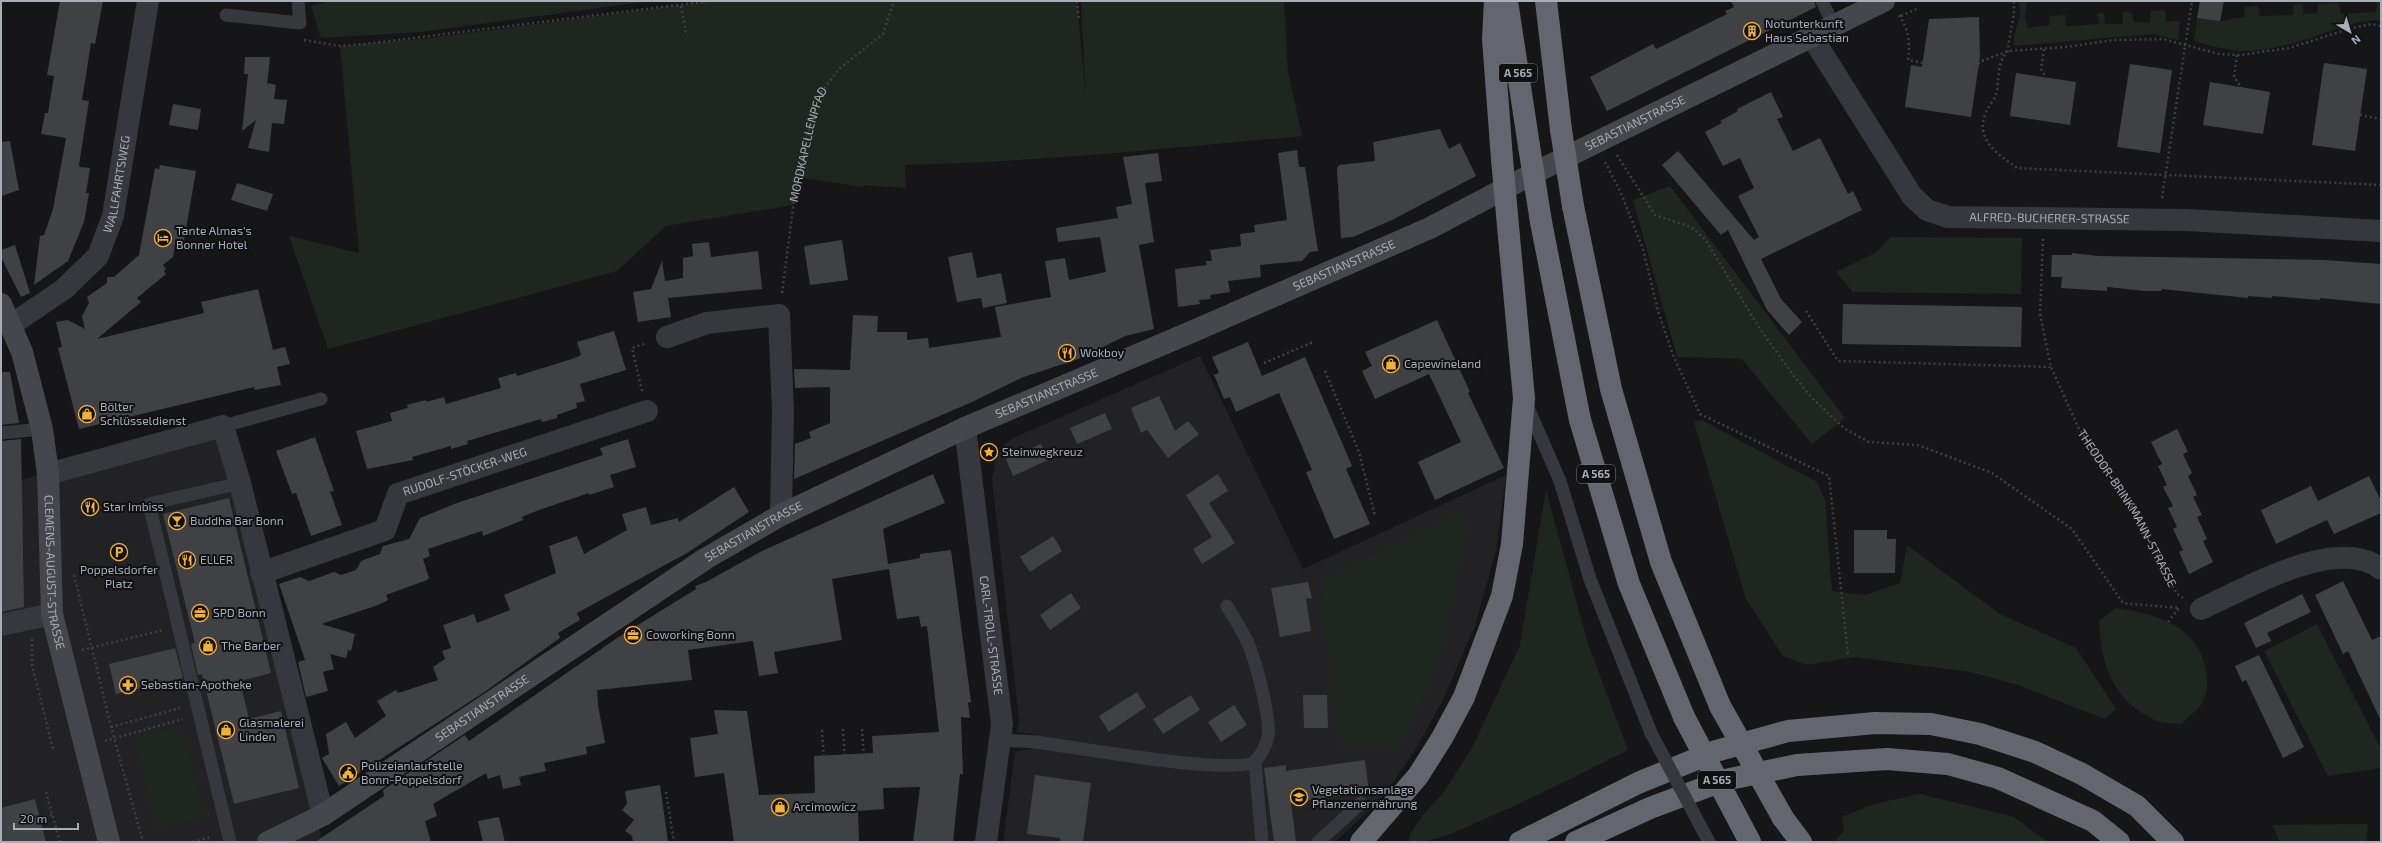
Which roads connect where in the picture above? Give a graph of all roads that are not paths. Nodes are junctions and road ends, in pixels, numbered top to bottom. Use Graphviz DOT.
graph roads {
  1 [pos="148,1"];
  2 [pos="298,1"];
  3 [pos="1495,1"];
  4 [pos="1507,1"];
  5 [pos="1546,1"];
  6 [pos="1822,1"];
  7 [pos="1884,1"];
  8 [pos="226,16"];
  9 [pos="1834,26"];
  10 [pos="1812,37"];
  11 [pos="2381,231"];
  12 [pos="1,304"];
  13 [pos="11,325"];
  14 [pos="667,337"];
  15 [pos="1524,398"];
  16 [pos="321,399"];
  17 [pos="647,411"];
  18 [pos="223,426"];
  19 [pos="965,428"];
  20 [pos="42,429"];
  21 [pos="1,433"];
  22 [pos="48,474"];
  23 [pos="240,482"];
  24 [pos="781,515"];
  25 [pos="2381,569"];
  26 [pos="261,573"];
  27 [pos="1227,606"];
  28 [pos="2200,609"];
  29 [pos="52,614"];
  30 [pos="1,625"];
  31 [pos="1000,740"];
  32 [pos="1254,762"];
  33 [pos="1361,803"];
  34 [pos="323,814"];
  35 [pos="109,842"];
  36 [pos="230,842"];
  37 [pos="268,842"];
  38 [pos="986,842"];
  39 [pos="1262,842"];
  40 [pos="1318,842"];
  41 [pos="1362,842"];
  42 [pos="1520,842"];
  43 [pos="1576,842"];
  44 [pos="1709,842"];
  45 [pos="1750,842"];
  46 [pos="1801,842"];
  47 [pos="2119,842"];
  48 [pos="2174,842"];
  1 -- 13 [label="street, WALLFAHRTSWEG"];
  2 -- 8 [label="lane"];
  3 -- 15 [label="highway, bridge"];
  4 -- 45 [label="highway, A 565, bridge"];
  5 -- 46 [label="highway, A 565, bridge"];
  6 -- 9 [label="lane"];
  7 -- 9 [label="street, SEBASTIANSTRASSE"];
  9 -- 10 [label="street, SEBASTIANSTRASSE"];
  10 -- 11 [label="street, ALFRED-BUCHERER-STRASSE"];
  10 -- 19 [label="street, SEBASTIANSTRASSE"];
  12 -- 13 [label="street, CLEMENS-AUGUST-STRASSE"];
  13 -- 20 [label="street, CLEMENS-AUGUST-STRASSE"];
  14 -- 24 [label="street"];
  15 -- 41 [label="highway"];
  15 -- 44 [label="lane, bridge"];
  16 -- 18 [label="lane"];
  17 -- 26 [label="street, RUDOLF-STÖCKER-WEG"];
  18 -- 22 [label="street"];
  18 -- 23 [label="street"];
  19 -- 24 [label="street, SEBASTIANSTRASSE"];
  19 -- 31 [label="street, CARL-TROLL-STRASSE"];
  20 -- 21 [label="lane"];
  20 -- 22 [label="street, CLEMENS-AUGUST-STRASSE"];
  22 -- 29 [label="street, CLEMENS-AUGUST-STRASSE"];
  23 -- 26 [label="street"];
  23 -- 36 [label="lane"];
  24 -- 34 [label="street, SEBASTIANSTRASSE"];
  25 -- 28 [label="street"];
  26 -- 34 [label="street"];
  27 -- 32 [label="lane"];
  29 -- 30 [label="street"];
  29 -- 35 [label="street, CLEMENS-AUGUST-STRASSE"];
  31 -- 32 [label="lane"];
  31 -- 38 [label="street, CARL-TROLL-STRASSE"];
  32 -- 39 [label="lane"];
  33 -- 40 [label="lane"];
  34 -- 37 [label="street, SEBASTIANSTRASSE"];
  42 -- 48 [label="highway"];
  43 -- 47 [label="highway"];
}
